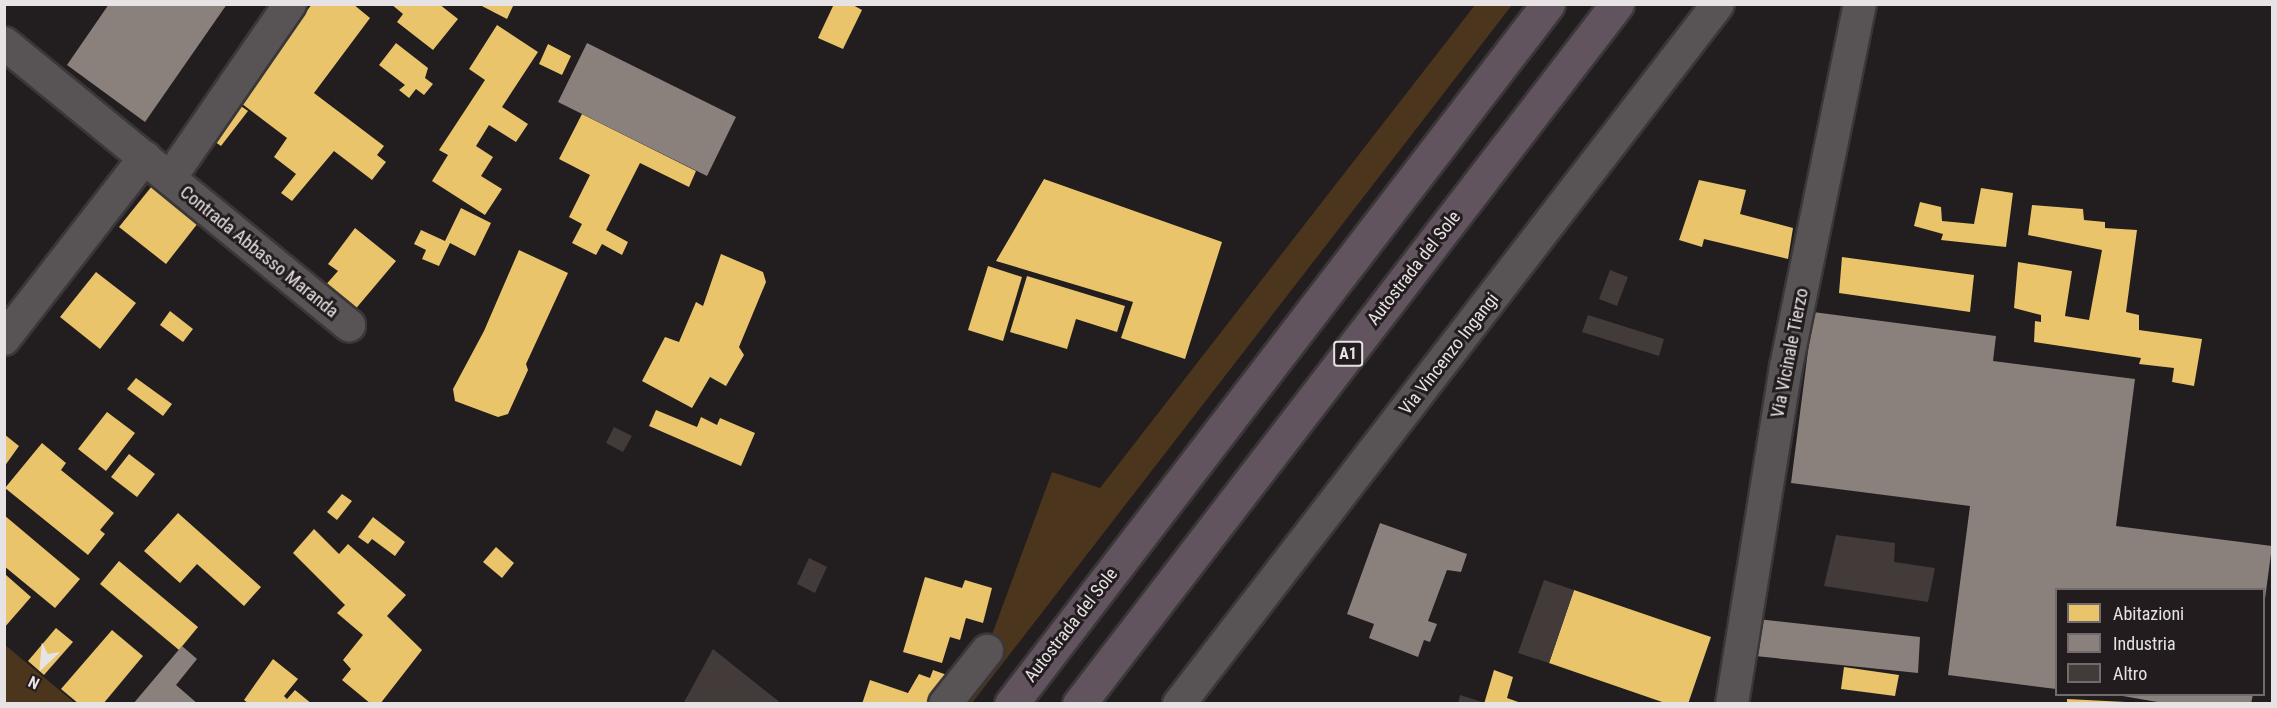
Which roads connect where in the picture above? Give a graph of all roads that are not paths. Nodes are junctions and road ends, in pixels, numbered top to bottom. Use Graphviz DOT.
graph roads {
  1 [pos="290,4"];
  2 [pos="1548,4"];
  3 [pos="1617,4"];
  4 [pos="1719,4"];
  5 [pos="1860,4"];
  6 [pos="4,43"];
  7 [pos="144,158"];
  8 [pos="170,178"];
  9 [pos="349,325"];
  10 [pos="4,339"];
  11 [pos="987,651"];
  12 [pos="945,704"];
  13 [pos="1011,704"];
  14 [pos="1079,704"];
  15 [pos="1179,704"];
  16 [pos="1732,704"];
  1 -- 8 [label="street, Contrada Abbasso Maranda"];
  2 -- 13 [label="highway, Autostrada del Sole"];
  3 -- 14 [label="highway, Autostrada del Sole / A1"];
  4 -- 15 [label="street, Via Vincenzo Ingangi"];
  5 -- 16 [label="street, Via Vicinale Tierzo"];
  6 -- 7 [label="street, Contrada Abbasso Maranda"];
  7 -- 8 [label="street, Contrada Abbasso Maranda"];
  7 -- 10 [label="street"];
  8 -- 9 [label="street, Contrada Abbasso Maranda"];
  11 -- 12 [label="street"];
}
